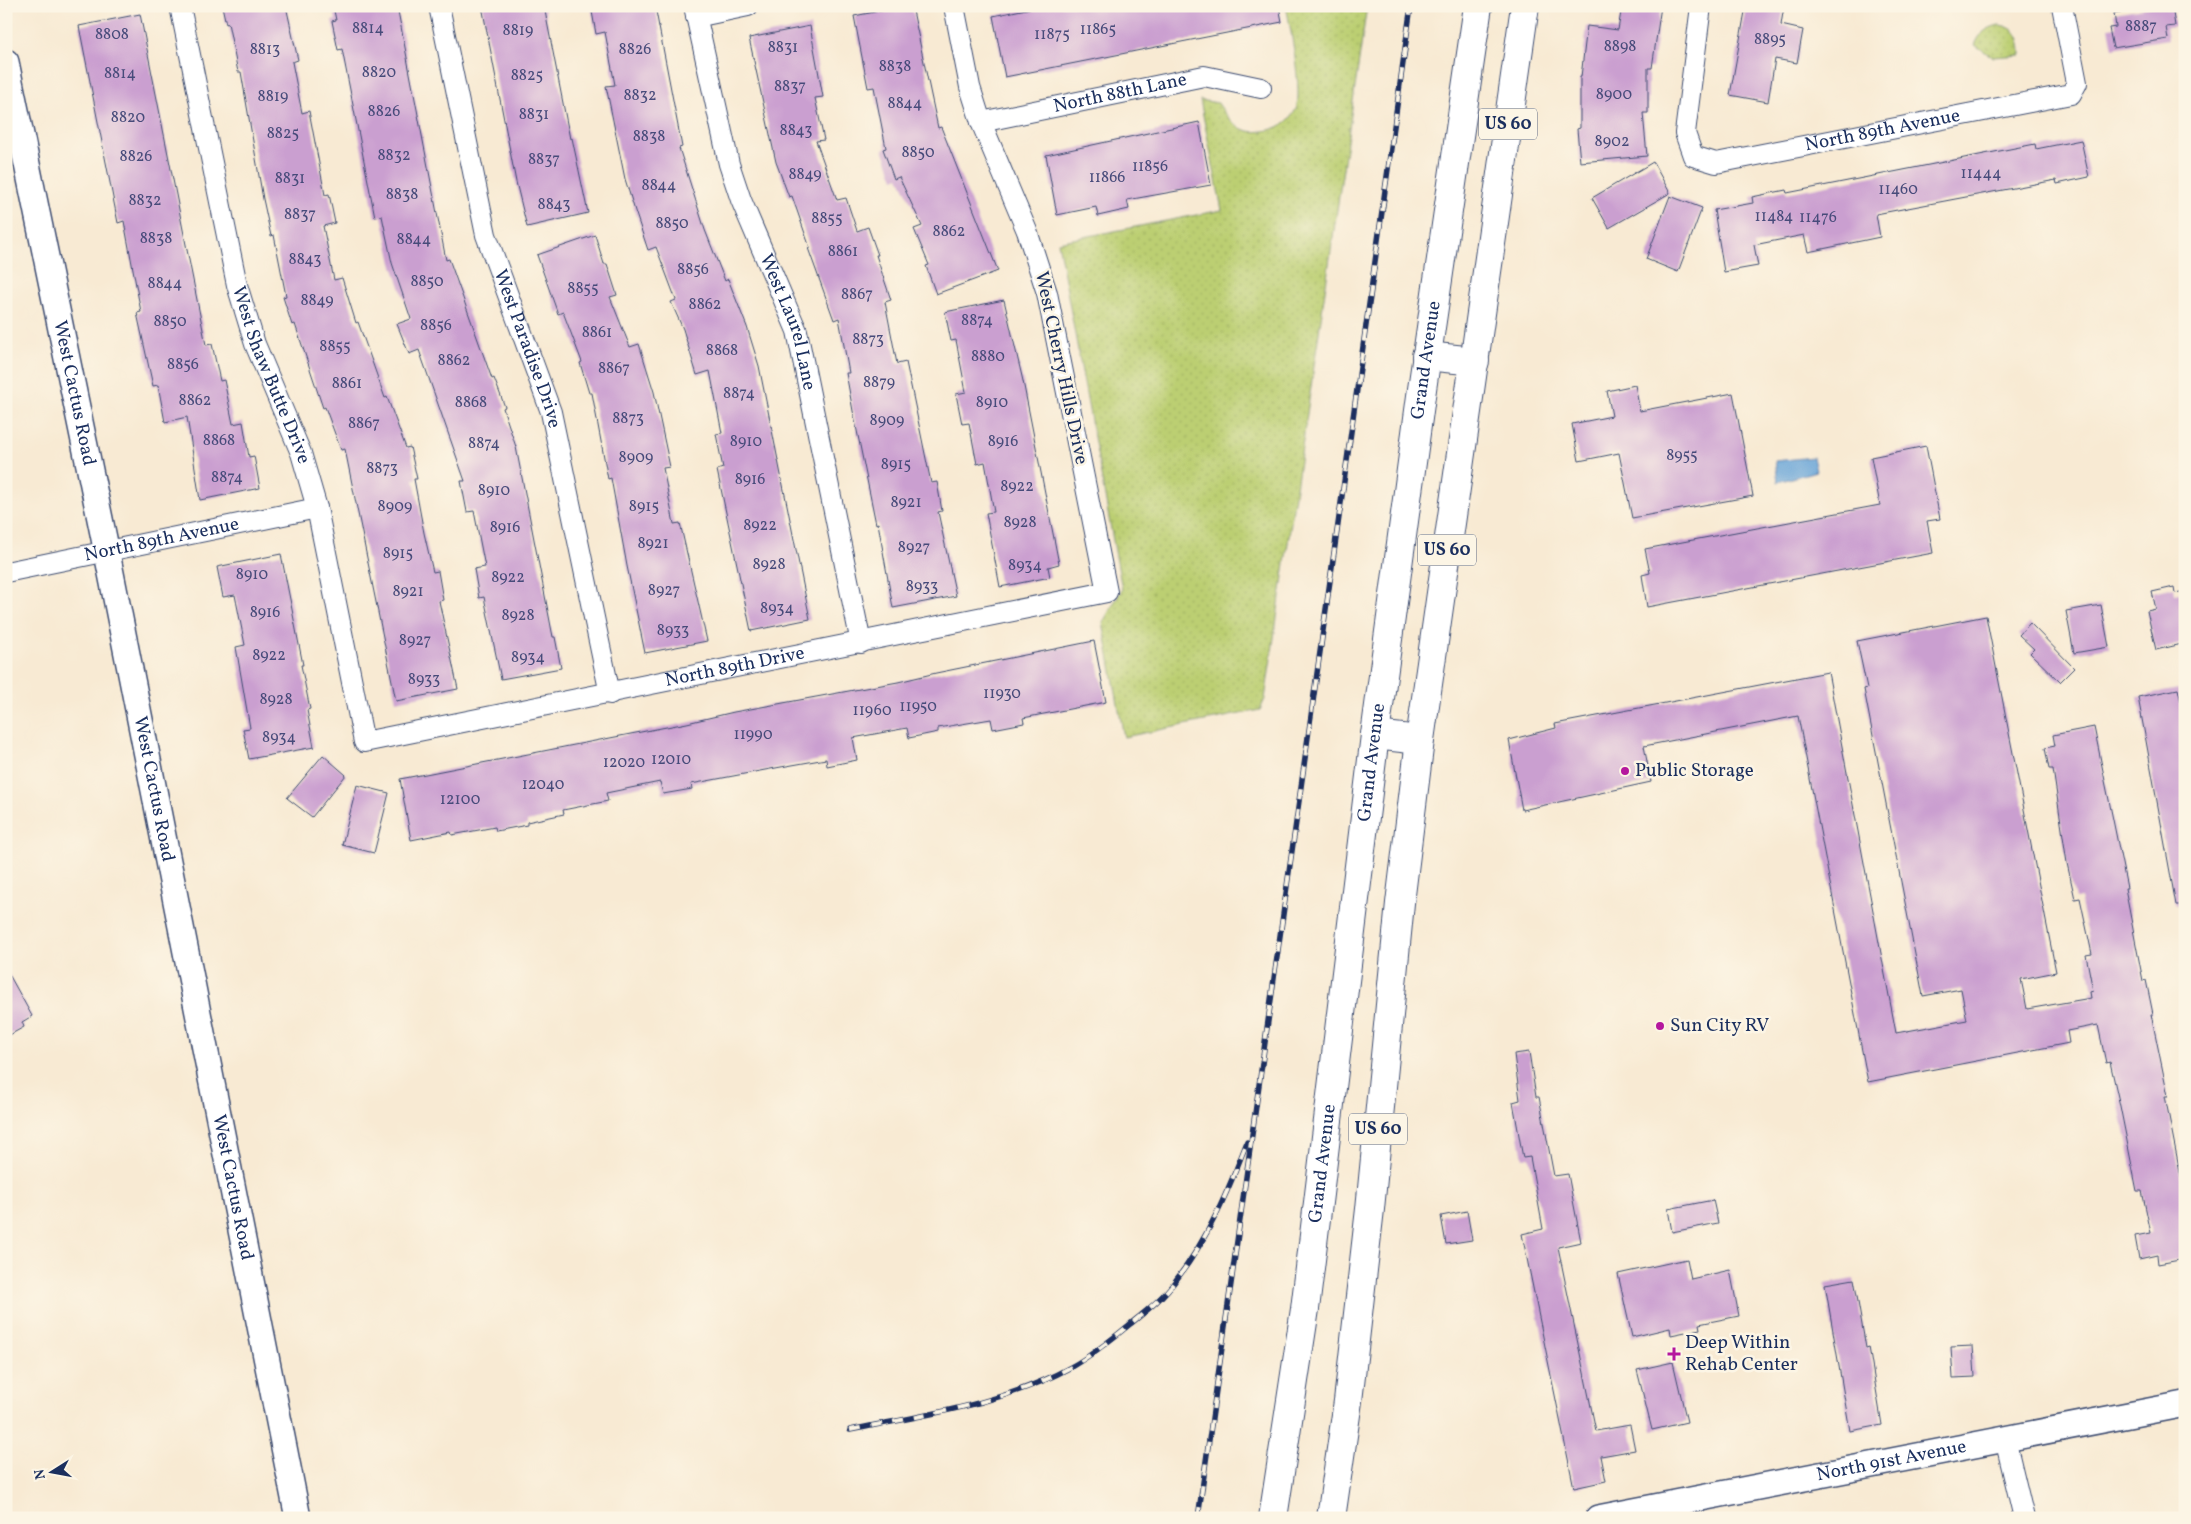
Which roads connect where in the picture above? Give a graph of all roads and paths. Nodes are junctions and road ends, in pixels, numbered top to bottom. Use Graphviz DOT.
graph roads {
  1 [pos="180,6"];
  2 [pos="439,6"];
  3 [pos="748,6"];
  4 [pos="954,6"];
  5 [pos="1478,6"];
  6 [pos="1525,6"];
  7 [pos="1701,6"];
  8 [pos="2062,6"];
  9 [pos="695,12"];
  10 [pos="6,62"];
  11 [pos="1261,88"];
  12 [pos="981,122"];
  13 [pos="1426,356"];
  14 [pos="1475,361"];
  15 [pos="317,508"];
  16 [pos="106,553"];
  17 [pos="6,572"];
  18 [pos="1106,592"];
  19 [pos="861,643"];
  20 [pos="610,694"];
  21 [pos="1375,735"];
  22 [pos="1420,740"];
  23 [pos="364,742"];
  24 [pos="2185,1404"];
  25 [pos="2005,1439"];
  26 [pos="298,1518"];
  27 [pos="1273,1518"];
  28 [pos="1330,1518"];
  29 [pos="1598,1518"];
  30 [pos="2024,1518"];
  1 -- 15 [label="street, West Shaw Butte Drive"];
  2 -- 20 [label="street, West Paradise Drive"];
  3 -- 9 [label="street"];
  4 -- 12 [label="street, West Cherry Hills Drive"];
  5 -- 13 [label="highway, Grand Avenue / US 60"];
  6 -- 14 [label="highway, US 60"];
  7 -- 8 [label="street, North 89th Avenue"];
  9 -- 19 [label="street, West Laurel Lane"];
  10 -- 16 [label="main road, West Cactus Road"];
  11 -- 12 [label="street, North 88th Lane"];
  12 -- 18 [label="street, West Cherry Hills Drive"];
  13 -- 14 [label="highway"];
  13 -- 21 [label="highway, Grand Avenue / US 60"];
  14 -- 22 [label="highway, US 60"];
  15 -- 16 [label="street, North 89th Avenue"];
  15 -- 23 [label="street, West Shaw Butte Drive"];
  16 -- 17 [label="street, North 89th Avenue"];
  16 -- 26 [label="main road, West Cactus Road"];
  18 -- 19 [label="street, North 89th Drive"];
  19 -- 20 [label="street, North 89th Drive"];
  20 -- 23 [label="street, North 89th Drive"];
  21 -- 22 [label="highway"];
  21 -- 27 [label="highway, Grand Avenue / US 60"];
  22 -- 28 [label="highway, US 60"];
  24 -- 25 [label="main road, North 91st Avenue"];
  25 -- 29 [label="main road, North 91st Avenue"];
  25 -- 30 [label="street"];
}
